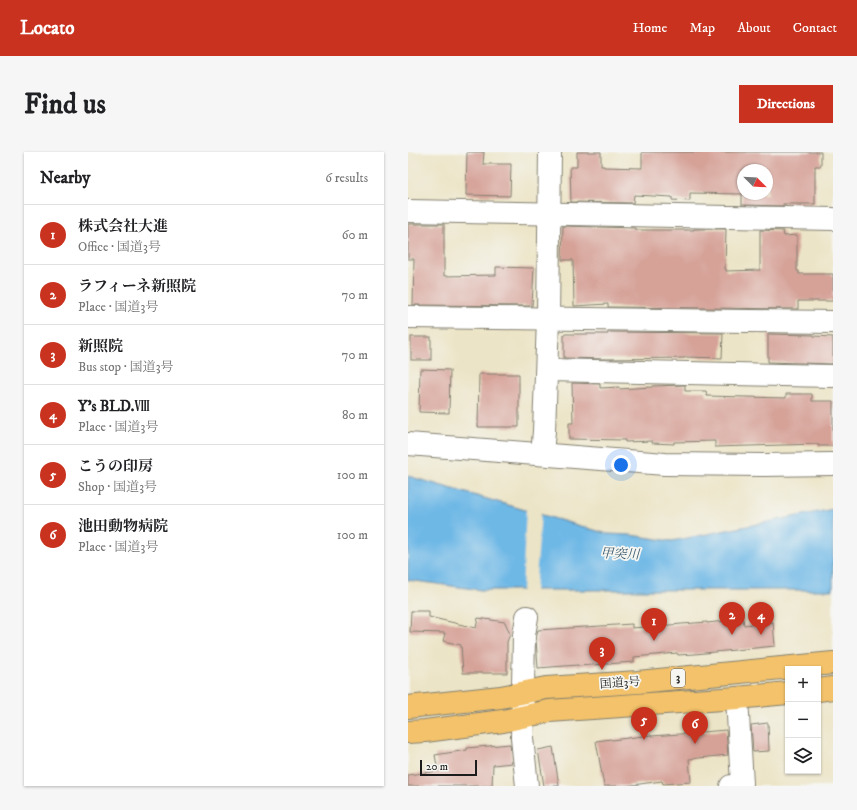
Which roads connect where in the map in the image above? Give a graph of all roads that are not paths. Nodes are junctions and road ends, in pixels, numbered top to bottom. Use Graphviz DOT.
graph roads {
  1 [pos="550,152"];
  2 [pos="408,211"];
  3 [pos="550,213"];
  4 [pos="833,219"];
  5 [pos="408,317"];
  6 [pos="548,319"];
  7 [pos="833,322"];
  8 [pos="546,370"];
  9 [pos="833,376"];
  10 [pos="408,444"];
  11 [pos="542,454"];
  12 [pos="833,464"];
  13 [pos="527,617"];
  14 [pos="833,663"];
  15 [pos="833,688"];
  16 [pos="821,690"];
  17 [pos="523,692"];
  18 [pos="785,693"];
  19 [pos="737,698"];
  20 [pos="408,707"];
  21 [pos="523,716"];
  22 [pos="408,732"];
  23 [pos="527,786"];
  24 [pos="731,786"];
  1 -- 3 [label="street"];
  2 -- 3 [label="street"];
  3 -- 4 [label="street"];
  3 -- 6 [label="street"];
  5 -- 6 [label="street"];
  6 -- 7 [label="street"];
  6 -- 8 [label="street"];
  8 -- 9 [label="street"];
  8 -- 11 [label="street"];
  10 -- 11 [label="street"];
  11 -- 12 [label="street"];
  13 -- 17 [label="street"];
  14 -- 17 [label="highway, 国道3号 / 3"];
  15 -- 16 [label="highway"];
  17 -- 20 [label="highway, 国道3号 / 3"];
  17 -- 21 [label="street"];
  18 -- 19 [label="highway, 国道3号 / 3"];
  19 -- 21 [label="highway, 国道3号 / 3"];
  19 -- 24 [label="street"];
  21 -- 22 [label="highway, 国道3号 / 3"];
  21 -- 23 [label="street"];
}
